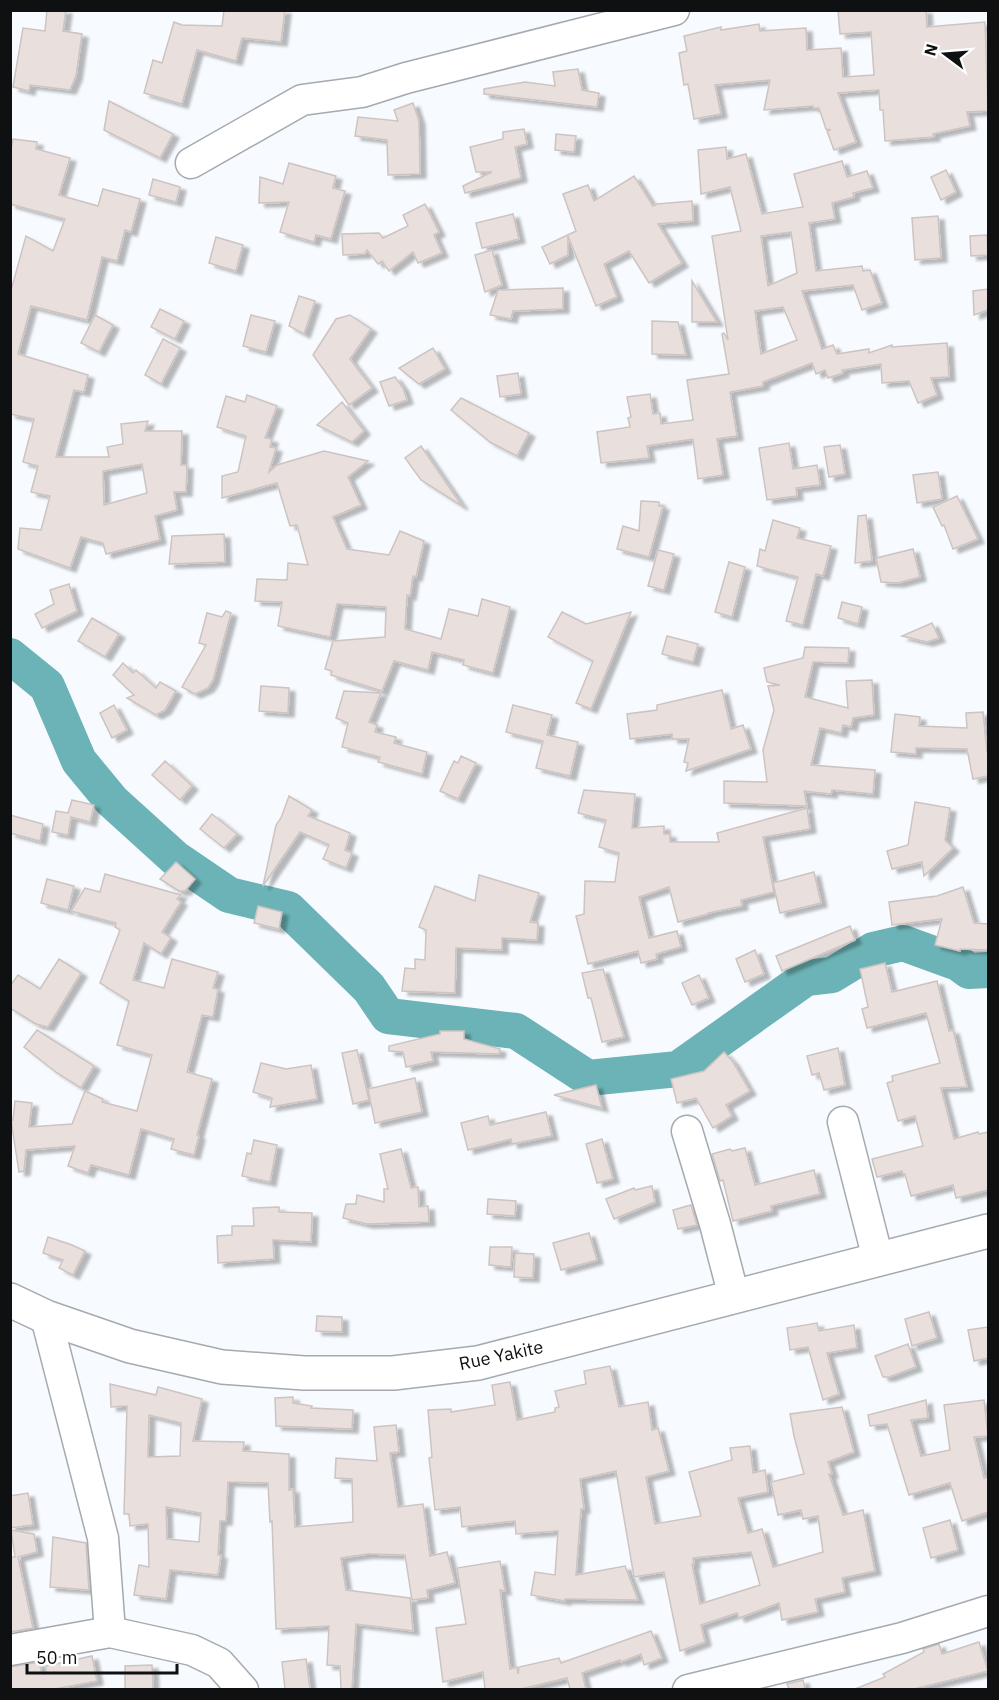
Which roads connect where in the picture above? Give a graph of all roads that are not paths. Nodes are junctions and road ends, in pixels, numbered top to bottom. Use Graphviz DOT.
graph roads {
  1 [pos="674,10"];
  2 [pos="191,163"];
  3 [pos="843,1122"];
  4 [pos="687,1131"];
  5 [pos="988,1231"];
  6 [pos="878,1260"];
  7 [pos="734,1297"];
  8 [pos="10,1300"];
  9 [pos="46,1317"];
  10 [pos="988,1611"];
  11 [pos="110,1632"];
  12 [pos="10,1650"];
  13 [pos="243,1689"];
  14 [pos="688,1689"];
  1 -- 2 [label="street"];
  3 -- 6 [label="street"];
  4 -- 7 [label="street"];
  5 -- 6 [label="main road, Rue Yakite"];
  6 -- 7 [label="main road, Rue Yakite"];
  7 -- 9 [label="main road, Rue Yakite"];
  8 -- 9 [label="main road, Rue Yakite"];
  9 -- 11 [label="street"];
  10 -- 14 [label="street"];
  11 -- 12 [label="street"];
  11 -- 13 [label="street"];
}
